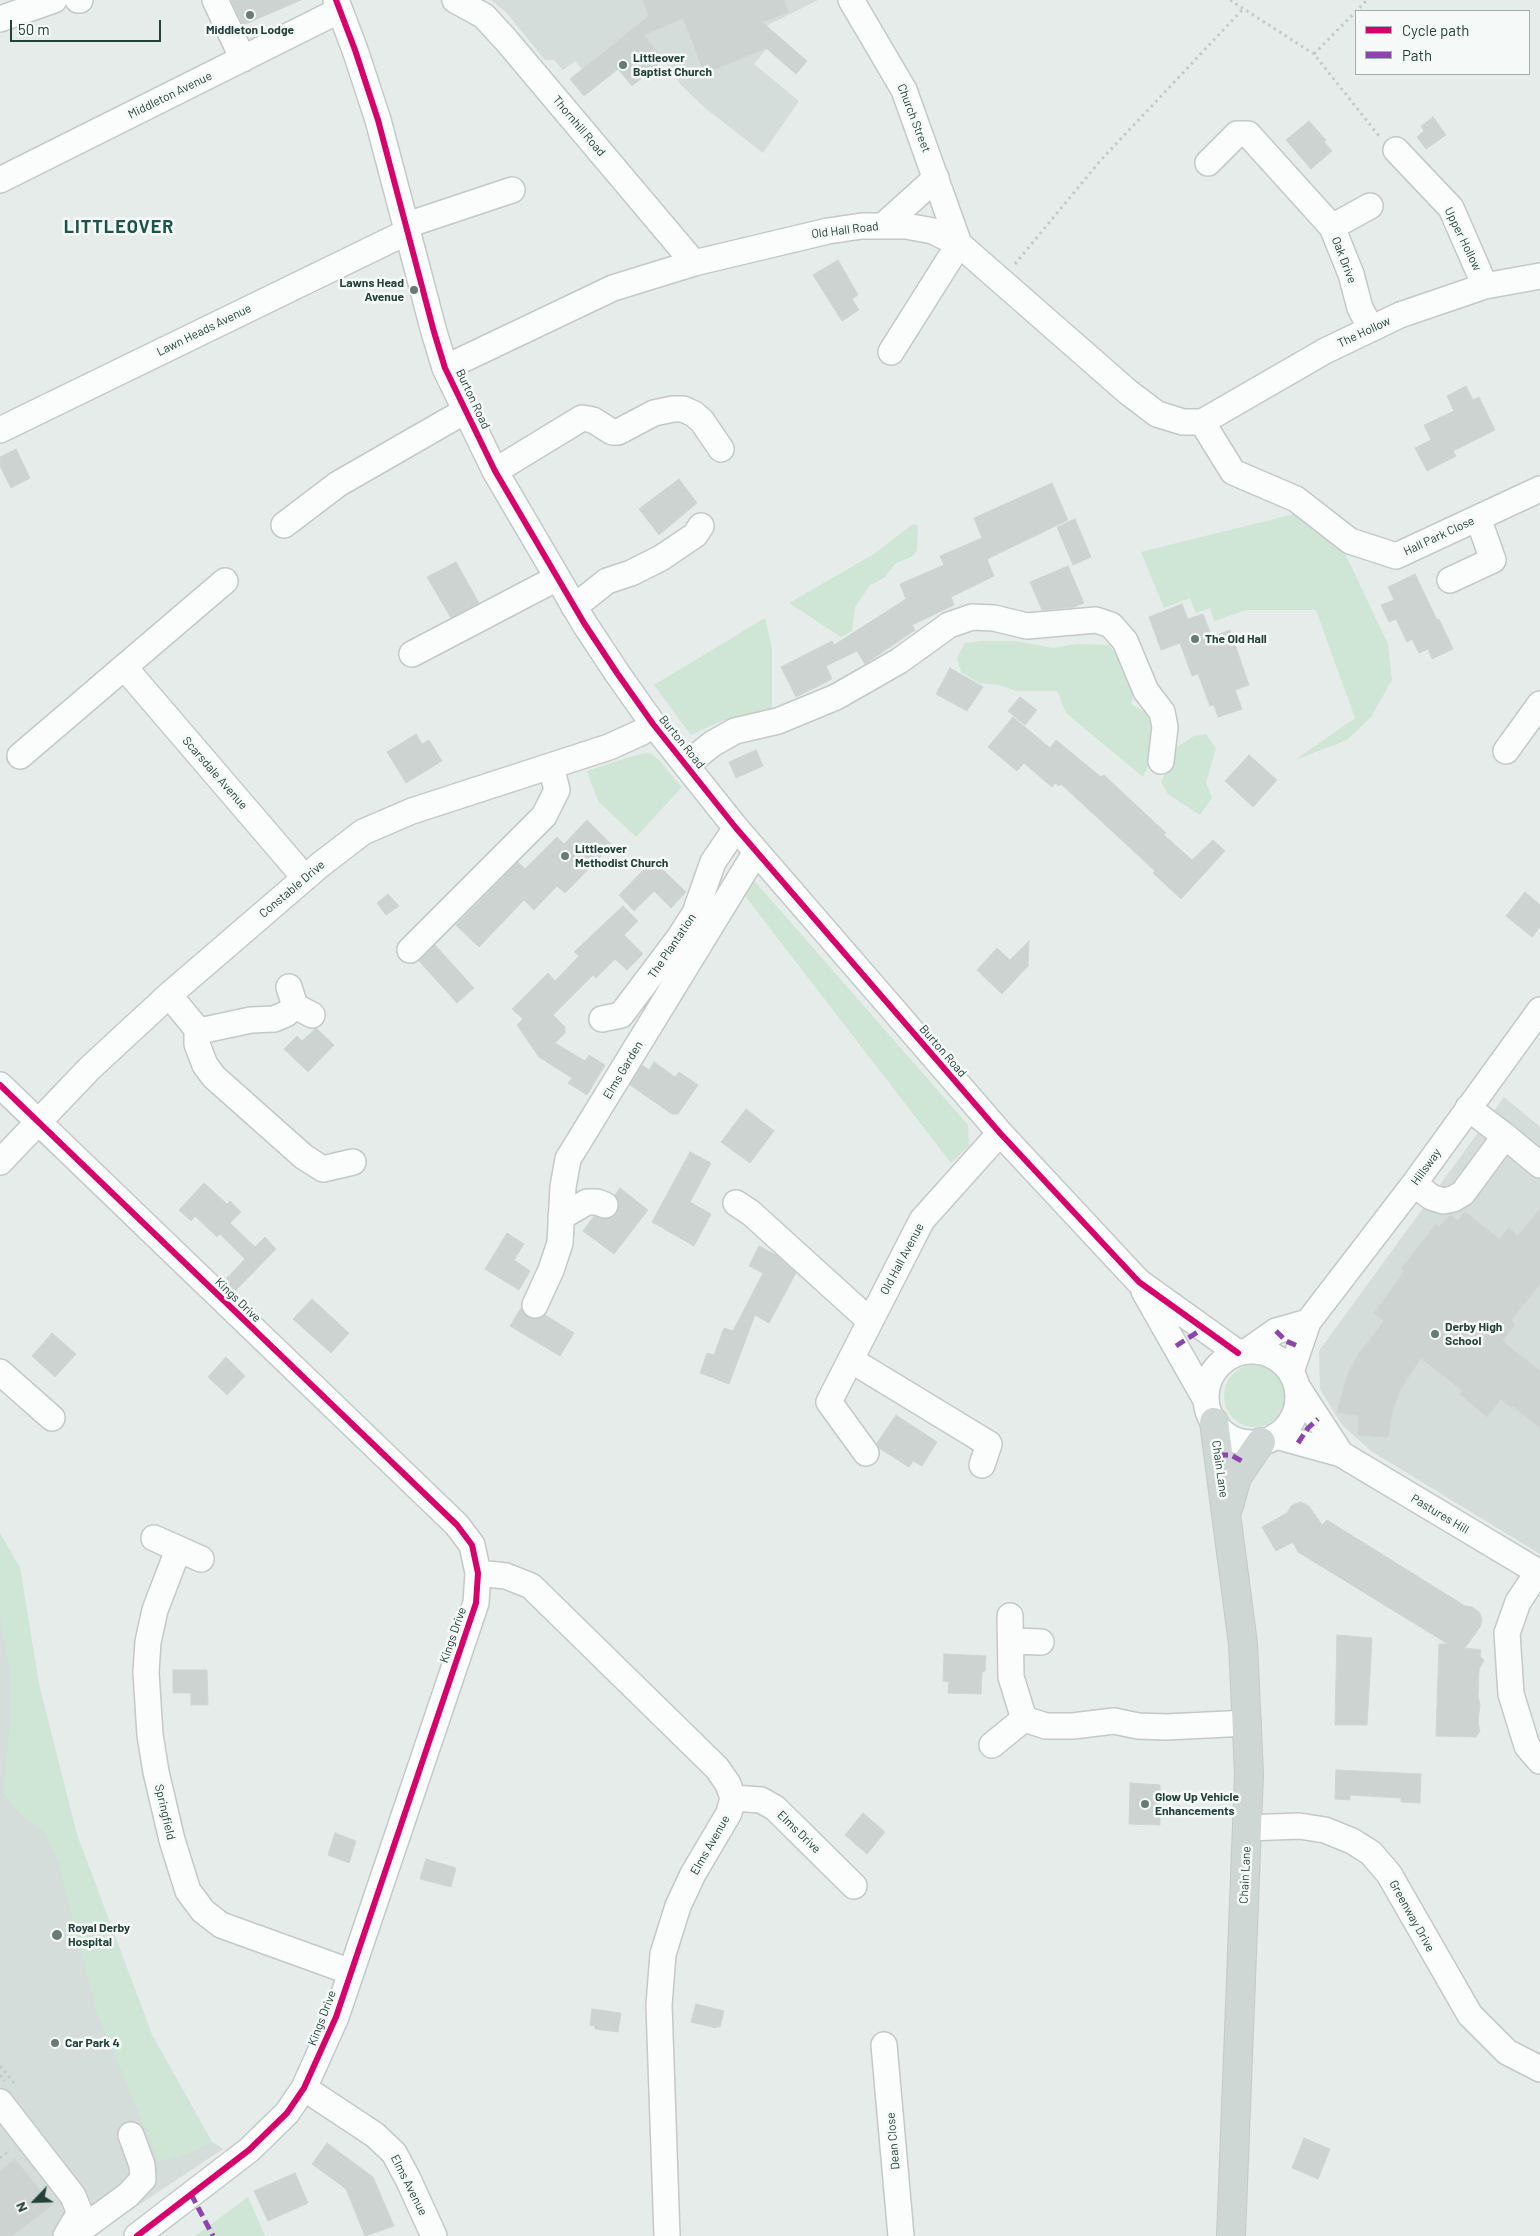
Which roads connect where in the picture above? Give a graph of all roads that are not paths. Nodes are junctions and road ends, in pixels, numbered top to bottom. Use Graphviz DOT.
graph roads {
  1 [pos="54,0"];
  2 [pos="215,0"];
  3 [pos="455,0"];
  4 [pos="851,0"];
  5 [pos="338,5"];
  6 [pos="0,19"];
  7 [pos="243,59"];
  8 [pos="1396,150"];
  9 [pos="1208,162"];
  10 [pos="936,178"];
  11 [pos="0,180"];
  12 [pos="512,190"];
  13 [pos="1370,206"];
  14 [pos="884,225"];
  15 [pos="1332,227"];
  16 [pos="408,228"];
  17 [pos="959,244"];
  18 [pos="694,263"];
  19 [pos="1540,276"];
  20 [pos="1485,286"];
  21 [pos="1371,329"];
  22 [pos="891,352"];
  23 [pos="446,368"];
  24 [pos="465,411"];
  25 [pos="1202,422"];
  26 [pos="0,430"];
  27 [pos="721,449"];
  28 [pos="495,471"];
  29 [pos="1540,489"];
  30 [pos="1478,518"];
  31 [pos="284,525"];
  32 [pos="701,526"];
  33 [pos="557,578"];
  34 [pos="1450,580"];
  35 [pos="224,581"];
  36 [pos="574,607"];
  37 [pos="412,654"];
  38 [pos="125,668"];
  39 [pos="1540,704"];
  40 [pos="652,724"];
  41 [pos="1506,751"];
  42 [pos="20,756"];
  43 [pos="1161,761"];
  44 [pos="686,765"];
  45 [pos="551,766"];
  46 [pos="736,828"];
  47 [pos="756,852"];
  48 [pos="305,878"];
  49 [pos="410,950"];
  50 [pos="169,994"];
  51 [pos="299,1003"];
  52 [pos="1540,1010"];
  53 [pos="602,1019"];
  54 [pos="197,1028"];
  55 [pos="0,1086"];
  56 [pos="1468,1108"];
  57 [pos="38,1124"];
  58 [pos="1000,1133"];
  59 [pos="1505,1136"];
  60 [pos="0,1162"];
  61 [pos="353,1162"];
  62 [pos="1540,1165"];
  63 [pos="1414,1184"];
  64 [pos="736,1203"];
  65 [pos="605,1204"];
  66 [pos="561,1217"];
  67 [pos="1139,1282"];
  68 [pos="535,1305"];
  69 [pos="870,1321"];
  70 [pos="1308,1322"];
  71 [pos="1244,1352"];
  72 [pos="850,1360"];
  73 [pos="0,1372"];
  74 [pos="1295,1380"];
  75 [pos="1210,1411"];
  76 [pos="52,1418"];
  77 [pos="1268,1439"];
  78 [pos="866,1453"];
  79 [pos="1340,1454"];
  80 [pos="982,1465"];
  81 [pos="1227,1515"];
  82 [pos="154,1538"];
  83 [pos="178,1550"];
  84 [pos="201,1558"];
  85 [pos="478,1573"];
  86 [pos="1539,1573"];
  87 [pos="1010,1616"];
  88 [pos="1012,1640"];
  89 [pos="1041,1642"];
  90 [pos="1024,1719"];
  91 [pos="1248,1723"];
  92 [pos="992,1745"];
  93 [pos="1540,1761"];
  94 [pos="733,1798"];
  95 [pos="1248,1828"];
  96 [pos="854,1886"];
  97 [pos="351,1972"];
  98 [pos="884,2045"];
  99 [pos="1540,2069"];
  100 [pos="304,2088"];
  101 [pos="2,2091"];
  102 [pos="131,2135"];
  103 [pos="99,2229"];
  104 [pos="66,2236"];
  105 [pos="72,2236"];
  106 [pos="137,2236"];
  107 [pos="434,2236"];
  108 [pos="667,2236"];
  109 [pos="902,2236"];
  110 [pos="1231,2236"];
  1 -- 6 [label="street"];
  2 -- 7 [label="street"];
  3 -- 18 [label="street, Thornhill Road"];
  4 -- 10 [label="street, Church Street"];
  5 -- 7 [label="street, Middleton Avenue"];
  5 -- 16 [label="street, Burton Road"];
  7 -- 11 [label="street, Middleton Avenue"];
  8 -- 20 [label="street, Upper Hollow"];
  9 -- 15 [label="street, Oak Drive"];
  10 -- 14 [label="street"];
  10 -- 17 [label="street, Church Street"];
  12 -- 16 [label="street, Lawn Heads Avenue"];
  13 -- 15 [label="street"];
  14 -- 17 [label="street, Old Hall Road"];
  14 -- 18 [label="street, Old Hall Road"];
  15 -- 21 [label="street, Oak Drive"];
  16 -- 23 [label="street, Burton Road"];
  16 -- 26 [label="street, Lawn Heads Avenue"];
  17 -- 22 [label="street"];
  17 -- 25 [label="street, Old Hall Road"];
  18 -- 23 [label="street, Old Hall Road"];
  19 -- 20 [label="street, The Hollow"];
  20 -- 21 [label="street, The Hollow"];
  21 -- 25 [label="street, The Hollow"];
  23 -- 24 [label="street, Burton Road"];
  24 -- 28 [label="street, Burton Road"];
  24 -- 31 [label="street"];
  25 -- 30 [label="street, Hall Park Close"];
  27 -- 28 [label="street"];
  28 -- 33 [label="street, Burton Road"];
  29 -- 30 [label="street, Hall Park Close"];
  30 -- 34 [label="street"];
  32 -- 36 [label="street"];
  33 -- 36 [label="street, Burton Road"];
  33 -- 37 [label="street"];
  35 -- 38 [label="street"];
  36 -- 40 [label="street, Burton Road"];
  38 -- 42 [label="street"];
  38 -- 48 [label="street, Scarsdale Avenue"];
  39 -- 41 [label="street"];
  40 -- 44 [label="street, Burton Road"];
  40 -- 45 [label="street, Constable Drive"];
  43 -- 44 [label="street"];
  44 -- 46 [label="street, Burton Road"];
  45 -- 48 [label="street, Constable Drive"];
  45 -- 49 [label="street"];
  46 -- 47 [label="street, Burton Road"];
  46 -- 53 [label="street, The Plantation"];
  47 -- 58 [label="street, Burton Road"];
  47 -- 66 [label="street, Elms Garden"];
  48 -- 50 [label="street, Constable Drive"];
  50 -- 54 [label="street"];
  50 -- 57 [label="street, Constable Drive"];
  51 -- 54 [label="street"];
  52 -- 56 [label="street, Hillsway"];
  54 -- 61 [label="street"];
  55 -- 57 [label="street, Kings Drive"];
  56 -- 59 [label="street"];
  56 -- 63 [label="street, Hillsway"];
  57 -- 60 [label="street, Constable Drive"];
  57 -- 85 [label="street, Kings Drive"];
  58 -- 67 [label="street, Burton Road"];
  58 -- 69 [label="street, Old Hall Avenue"];
  59 -- 62 [label="street"];
  59 -- 63 [label="street"];
  63 -- 70 [label="street, Hillsway"];
  64 -- 69 [label="street"];
  65 -- 66 [label="street"];
  66 -- 68 [label="street, Elms Garden"];
  67 -- 71 [label="street, Burton Road"];
  67 -- 75 [label="street, Burton Road"];
  69 -- 72 [label="street, Old Hall Avenue"];
  70 -- 71 [label="street"];
  70 -- 74 [label="street, Hillsway"];
  71 -- 74 [label="street"];
  71 -- 75 [label="street"];
  72 -- 78 [label="street, Old Hall Avenue"];
  72 -- 80 [label="street"];
  73 -- 76 [label="street"];
  74 -- 77 [label="street"];
  74 -- 79 [label="street, Pastures Hill"];
  75 -- 77 [label="street"];
  75 -- 81 [label="main road, Chain Lane"];
  77 -- 79 [label="street, Pastures Hill"];
  77 -- 81 [label="main road, Chain Lane"];
  79 -- 86 [label="street, Pastures Hill"];
  81 -- 91 [label="main road, Chain Lane"];
  82 -- 83 [label="street"];
  83 -- 84 [label="street"];
  83 -- 97 [label="street, Springfield"];
  85 -- 94 [label="street"];
  85 -- 97 [label="street, Kings Drive"];
  86 -- 93 [label="street"];
  87 -- 88 [label="street"];
  88 -- 89 [label="street"];
  88 -- 90 [label="street"];
  90 -- 91 [label="street"];
  90 -- 92 [label="street"];
  91 -- 95 [label="main road, Chain Lane"];
  94 -- 96 [label="street, Elms Drive"];
  94 -- 108 [label="street, Elms Avenue"];
  95 -- 99 [label="street, Greenway Drive"];
  95 -- 110 [label="main road, Chain Lane"];
  97 -- 100 [label="street, Kings Drive"];
  98 -- 109 [label="street, Dean Close"];
  100 -- 106 [label="street, Kings Drive"];
  100 -- 107 [label="street, Elms Avenue"];
  101 -- 104 [label="street"];
  102 -- 103 [label="street"];
  103 -- 105 [label="street"];
}
